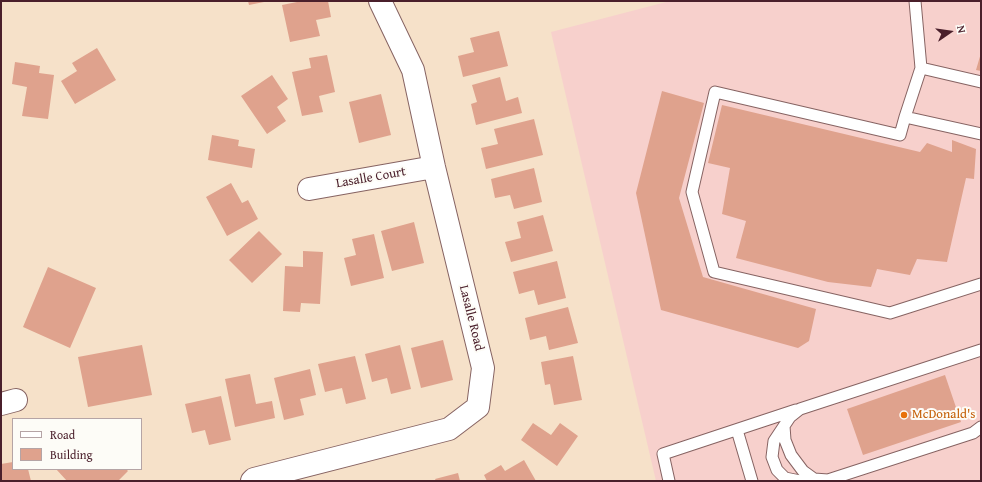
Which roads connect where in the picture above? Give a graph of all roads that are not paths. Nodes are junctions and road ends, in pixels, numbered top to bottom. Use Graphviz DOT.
graph roads {
  1 [pos="380,1"];
  2 [pos="915,1"];
  3 [pos="921,68"];
  4 [pos="981,82"];
  5 [pos="905,117"];
  6 [pos="981,134"];
  7 [pos="434,167"];
  8 [pos="308,189"];
  9 [pos="981,284"];
  10 [pos="981,350"];
  11 [pos="800,408"];
  12 [pos="784,426"];
  13 [pos="981,427"];
  14 [pos="737,430"];
  15 [pos="814,479"];
  16 [pos="252,481"];
  17 [pos="669,481"];
  18 [pos="752,481"];
  19 [pos="827,481"];
  1 -- 7 [label="street, Lasalle Road"];
  2 -- 3 [label="lane"];
  3 -- 4 [label="lane"];
  3 -- 5 [label="lane"];
  5 -- 6 [label="lane"];
  5 -- 9 [label="lane"];
  7 -- 8 [label="street, Lasalle Court"];
  7 -- 16 [label="street, Lasalle Road"];
  10 -- 11 [label="lane"];
  11 -- 12 [label="lane"];
  11 -- 14 [label="lane"];
  12 -- 15 [label="lane"];
  12 -- 15 [label="lane"];
  13 -- 19 [label="lane"];
  14 -- 17 [label="lane"];
  14 -- 18 [label="lane"];
  15 -- 19 [label="lane"];
}
